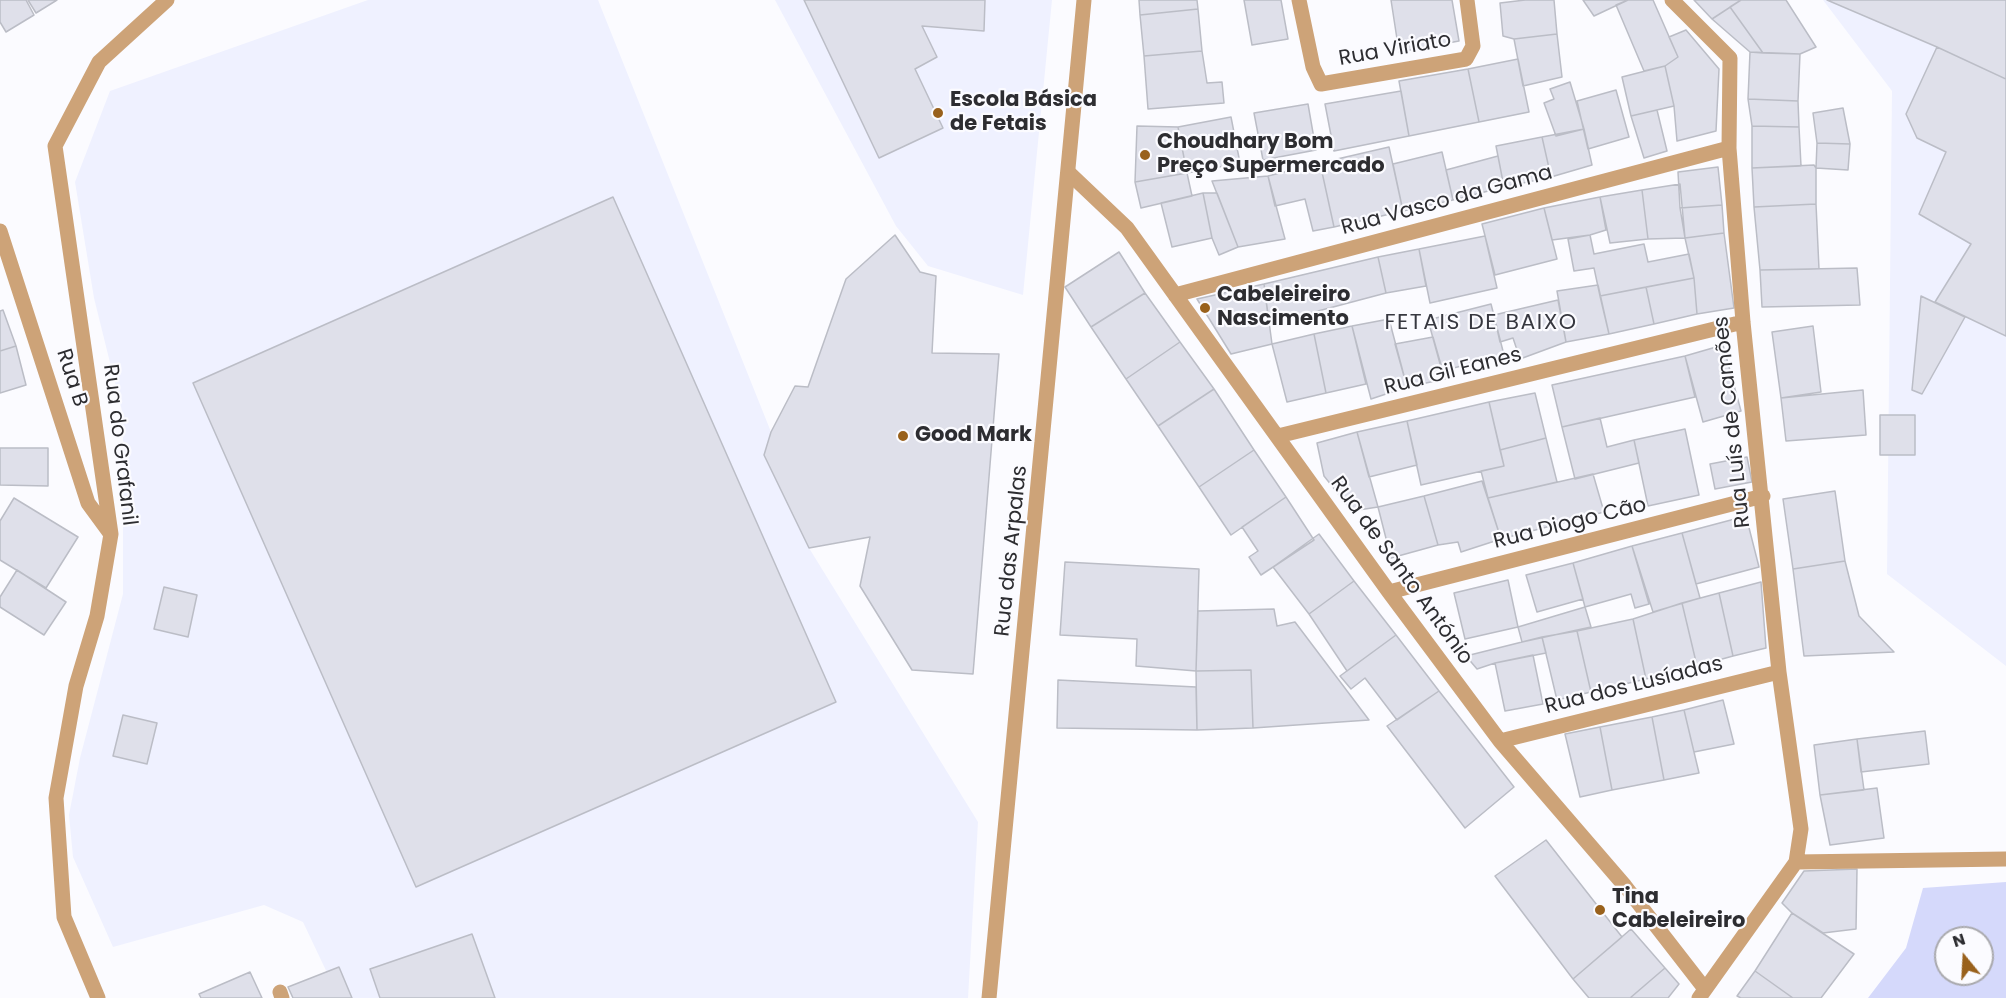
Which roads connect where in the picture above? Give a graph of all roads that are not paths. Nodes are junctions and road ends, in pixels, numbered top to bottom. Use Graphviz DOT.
graph roads {
  1 [pos="167,0"];
  2 [pos="1084,0"];
  3 [pos="1299,0"];
  4 [pos="1467,0"];
  5 [pos="1672,0"];
  6 [pos="1729,148"];
  7 [pos="1069,173"];
  8 [pos="0,231"];
  9 [pos="1175,295"];
  10 [pos="1743,322"];
  11 [pos="1278,436"];
  12 [pos="1763,496"];
  13 [pos="111,534"];
  14 [pos="1389,592"];
  15 [pos="1779,672"];
  16 [pos="1500,741"];
  17 [pos="2006,859"];
  18 [pos="1796,862"];
  19 [pos="1702,994"];
  20 [pos="98,998"];
  21 [pos="989,998"];
  1 -- 13 [label="street, Rua do Grafanil"];
  2 -- 7 [label="street, Rua das Arpalas"];
  3 -- 4 [label="street, Rua Viriato"];
  5 -- 6 [label="street, Rua Luís de Camões"];
  6 -- 9 [label="street, Rua Vasco da Gama"];
  6 -- 10 [label="street, Rua Luís de Camões"];
  7 -- 9 [label="street, Rua de Santo António"];
  7 -- 21 [label="street, Rua das Arpalas"];
  8 -- 13 [label="street, Rua B"];
  9 -- 11 [label="street, Rua de Santo António"];
  10 -- 11 [label="street, Rua Gil Eanes"];
  10 -- 12 [label="street, Rua Luís de Camões"];
  11 -- 14 [label="street, Rua de Santo António"];
  12 -- 14 [label="street, Rua Diogo Cão"];
  12 -- 15 [label="street, Rua Luís de Camões"];
  13 -- 20 [label="street, Rua do Grafanil"];
  14 -- 16 [label="street, Rua de Santo António"];
  15 -- 16 [label="street, Rua dos Lusíadas"];
  15 -- 18 [label="street, Rua Luís de Camões"];
  16 -- 19 [label="street, Rua de Santo António"];
  17 -- 18 [label="street"];
  18 -- 19 [label="street"];
}
